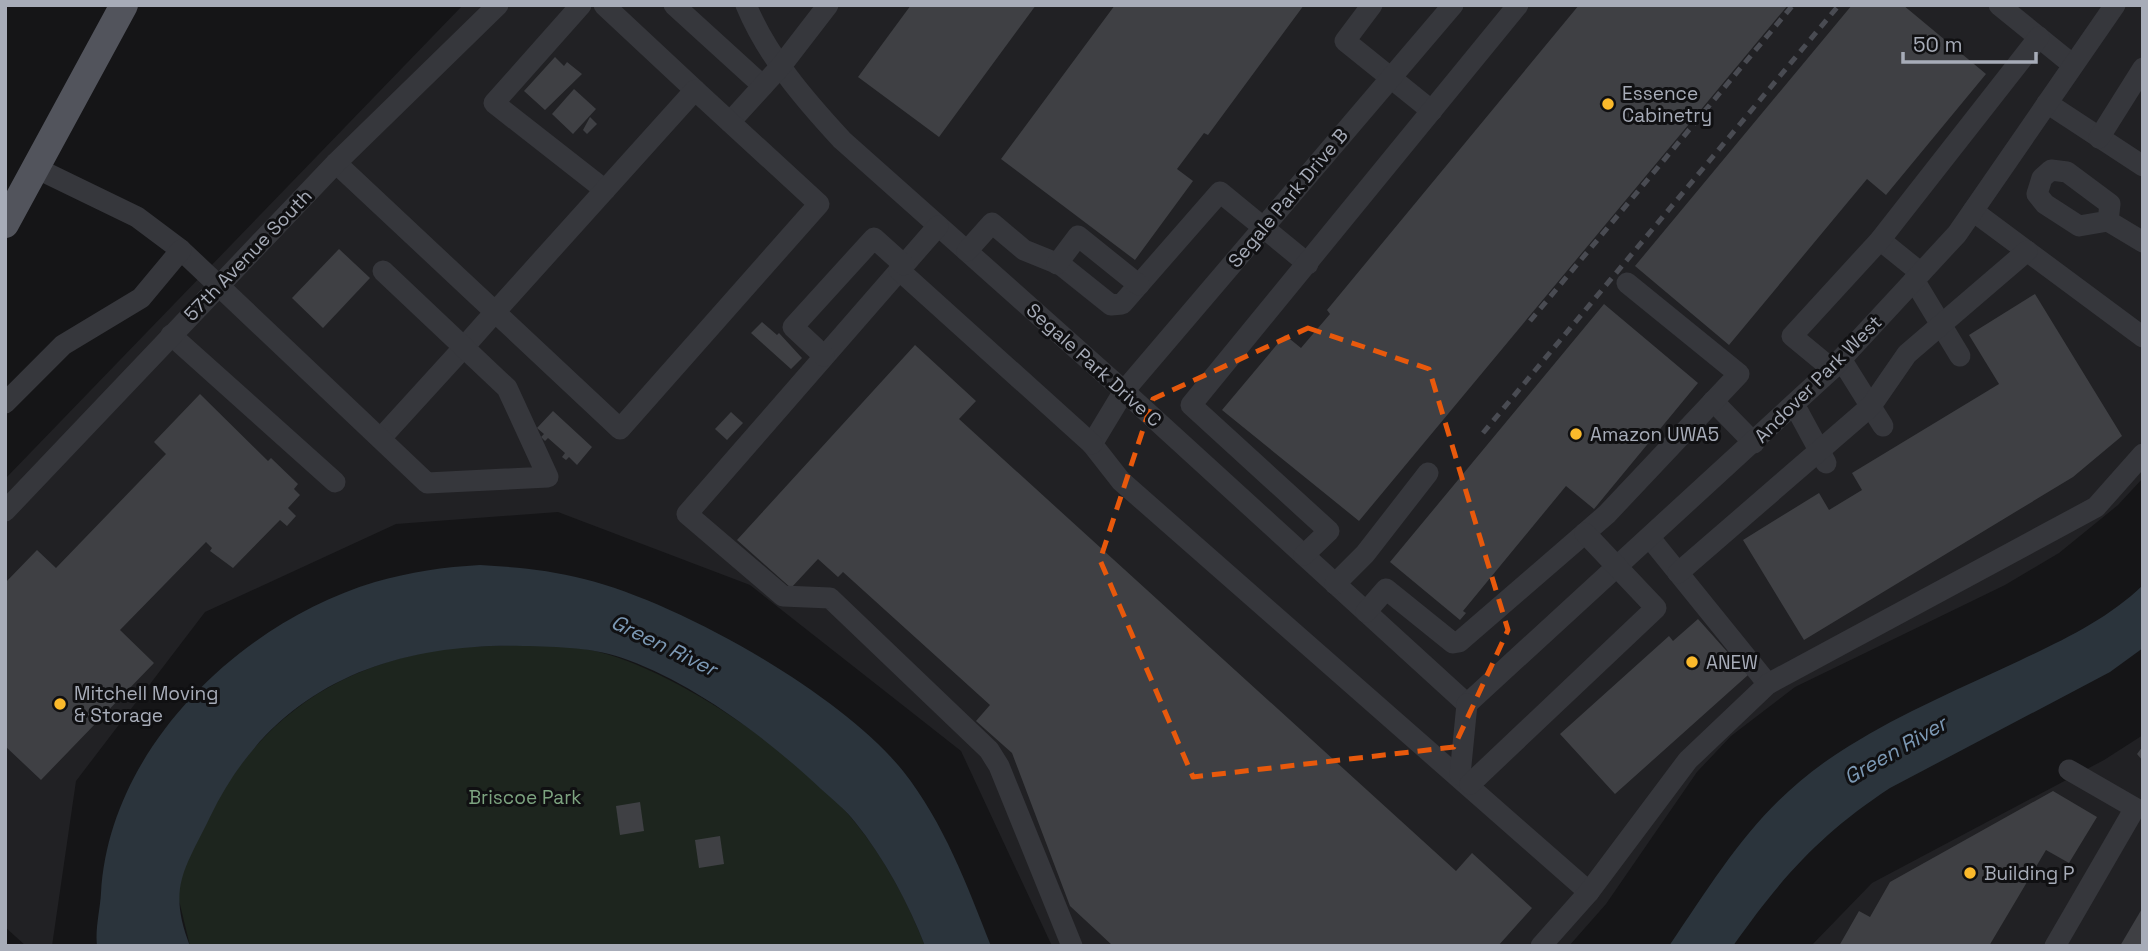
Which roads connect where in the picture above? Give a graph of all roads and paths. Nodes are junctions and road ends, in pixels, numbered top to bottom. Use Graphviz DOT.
graph roads {
  1 [pos="124,5"];
  2 [pos="498,5"];
  3 [pos="581,5"];
  4 [pos="604,5"];
  5 [pos="674,5"];
  6 [pos="746,5"];
  7 [pos="828,5"];
  8 [pos="1372,5"];
  9 [pos="1453,5"];
  10 [pos="1518,5"];
  11 [pos="1999,5"];
  12 [pos="2115,5"];
  13 [pos="2039,37"];
  14 [pos="2074,65"];
  15 [pos="782,66"];
  16 [pos="2143,68"];
  17 [pos="1391,78"];
  18 [pos="763,86"];
  19 [pos="695,90"];
  20 [pos="2047,103"];
  21 [pos="1432,111"];
  22 [pos="730,122"];
  23 [pos="2099,138"];
  24 [pos="2012,154"];
  25 [pos="337,163"];
  26 [pos="2143,166"];
  27 [pos="36,168"];
  28 [pos="2042,178"];
  29 [pos="605,190"];
  30 [pos="1973,211"];
  31 [pos="2108,221"];
  32 [pos="5,223"];
  33 [pos="938,226"];
  34 [pos="1262,228"];
  35 [pos="1880,240"];
  36 [pos="2143,242"];
  37 [pos="181,250"];
  38 [pos="967,251"];
  39 [pos="2027,251"];
  40 [pos="1057,264"];
  41 [pos="1308,264"];
  42 [pos="901,267"];
  43 [pos="383,271"];
  44 [pos="1917,276"];
  45 [pos="219,284"];
  46 [pos="1628,284"];
  47 [pos="1139,285"];
  48 [pos="495,312"];
  49 [pos="1941,324"];
  50 [pos="171,335"];
  51 [pos="2143,337"];
  52 [pos="464,347"];
  53 [pos="824,356"];
  54 [pos="1960,356"];
  55 [pos="1836,364"];
  56 [pos="1124,391"];
  57 [pos="1713,401"];
  58 [pos="5,403"];
  59 [pos="1795,406"];
  60 [pos="1871,406"];
  61 [pos="1883,426"];
  62 [pos="381,438"];
  63 [pos="1754,443"];
  64 [pos="1092,444"];
  65 [pos="2143,454"];
  66 [pos="1823,458"];
  67 [pos="1428,473"];
  68 [pos="335,482"];
  69 [pos="5,511"];
  70 [pos="1585,533"];
  71 [pos="1650,538"];
  72 [pos="1304,555"];
  73 [pos="1617,567"];
  74 [pos="1678,573"];
  75 [pos="1335,584"];
  76 [pos="1366,612"];
  77 [pos="1768,684"];
  78 [pos="1466,704"];
  79 [pos="2069,770"];
  80 [pos="1465,780"];
  81 [pos="1589,892"];
  82 [pos="1072,946"];
  83 [pos="1541,946"];
  84 [pos="2055,946"];
  1 -- 27 [label="main road"];
  2 -- 25 [label="street, 57th Avenue South"];
  3 -- 29 [label="street"];
  4 -- 19 [label="street"];
  5 -- 18 [label="street"];
  6 -- 15 [label="street, Segale Park Drive C"];
  7 -- 15 [label="street"];
  8 -- 17 [label="street"];
  9 -- 17 [label="street, Segale Park Drive B"];
  10 -- 21 [label="street"];
  11 -- 13 [label="street"];
  12 -- 14 [label="street, Andover Park West"];
  13 -- 14 [label="street"];
  13 -- 35 [label="street"];
  14 -- 20 [label="street, Andover Park West"];
  15 -- 18 [label="street"];
  15 -- 33 [label="street, Segale Park Drive C"];
  16 -- 23 [label="street"];
  17 -- 21 [label="street"];
  17 -- 34 [label="street, Segale Park Drive B"];
  18 -- 22 [label="street"];
  19 -- 22 [label="street"];
  19 -- 29 [label="street"];
  20 -- 23 [label="street"];
  20 -- 24 [label="street, Andover Park West"];
  21 -- 41 [label="street"];
  22 -- 48 [label="street"];
  23 -- 26 [label="street"];
  24 -- 28 [label="street"];
  24 -- 30 [label="street, Andover Park West"];
  25 -- 45 [label="street, 57th Avenue South"];
  25 -- 48 [label="street"];
  27 -- 32 [label="main road"];
  27 -- 37 [label="street"];
  28 -- 31 [label="street"];
  28 -- 31 [label="street"];
  29 -- 48 [label="street"];
  30 -- 39 [label="street"];
  30 -- 44 [label="street, Andover Park West"];
  31 -- 36 [label="street"];
  33 -- 38 [label="street, Segale Park Drive C"];
  33 -- 42 [label="street"];
  34 -- 41 [label="street"];
  34 -- 47 [label="street"];
  34 -- 56 [label="street, Segale Park Drive B"];
  35 -- 44 [label="street"];
  35 -- 55 [label="street"];
  37 -- 45 [label="street"];
  37 -- 58 [label="street"];
  38 -- 40 [label="street"];
  38 -- 56 [label="street, Segale Park Drive C"];
  39 -- 49 [label="street"];
  39 -- 51 [label="street"];
  40 -- 47 [label="street"];
  40 -- 47 [label="street"];
  41 -- 72 [label="street"];
  42 -- 53 [label="street"];
  42 -- 53 [label="street"];
  42 -- 64 [label="street"];
  43 -- 52 [label="street"];
  44 -- 49 [label="street"];
  44 -- 55 [label="street, Andover Park West"];
  45 -- 50 [label="street, 57th Avenue South"];
  45 -- 62 [label="street"];
  46 -- 57 [label="street"];
  48 -- 52 [label="street"];
  49 -- 54 [label="street"];
  49 -- 60 [label="street"];
  50 -- 68 [label="street"];
  50 -- 69 [label="street, 57th Avenue South"];
  52 -- 62 [label="street"];
  52 -- 62 [label="street"];
  53 -- 82 [label="street"];
  55 -- 59 [label="street, Andover Park West"];
  55 -- 60 [label="street"];
  56 -- 64 [label="street, Segale Park Drive B"];
  56 -- 72 [label="street, Segale Park Drive C"];
  57 -- 63 [label="street"];
  57 -- 70 [label="street"];
  59 -- 63 [label="street, Andover Park West"];
  59 -- 66 [label="street"];
  60 -- 61 [label="street"];
  60 -- 66 [label="street"];
  63 -- 71 [label="street, Andover Park West"];
  64 -- 80 [label="street"];
  65 -- 77 [label="street"];
  66 -- 74 [label="street"];
  67 -- 75 [label="street"];
  70 -- 73 [label="street"];
  70 -- 76 [label="street"];
  71 -- 73 [label="street, Andover Park West"];
  71 -- 74 [label="street"];
  72 -- 75 [label="street, Segale Park Drive C"];
  73 -- 78 [label="street, Andover Park West"];
  73 -- 80 [label="street"];
  74 -- 77 [label="street"];
  75 -- 76 [label="street, Segale Park Drive C"];
  76 -- 78 [label="street, Segale Park Drive C"];
  77 -- 81 [label="street"];
  78 -- 80 [label="street"];
  79 -- 84 [label="street"];
  80 -- 81 [label="street"];
  81 -- 83 [label="street"];
}
